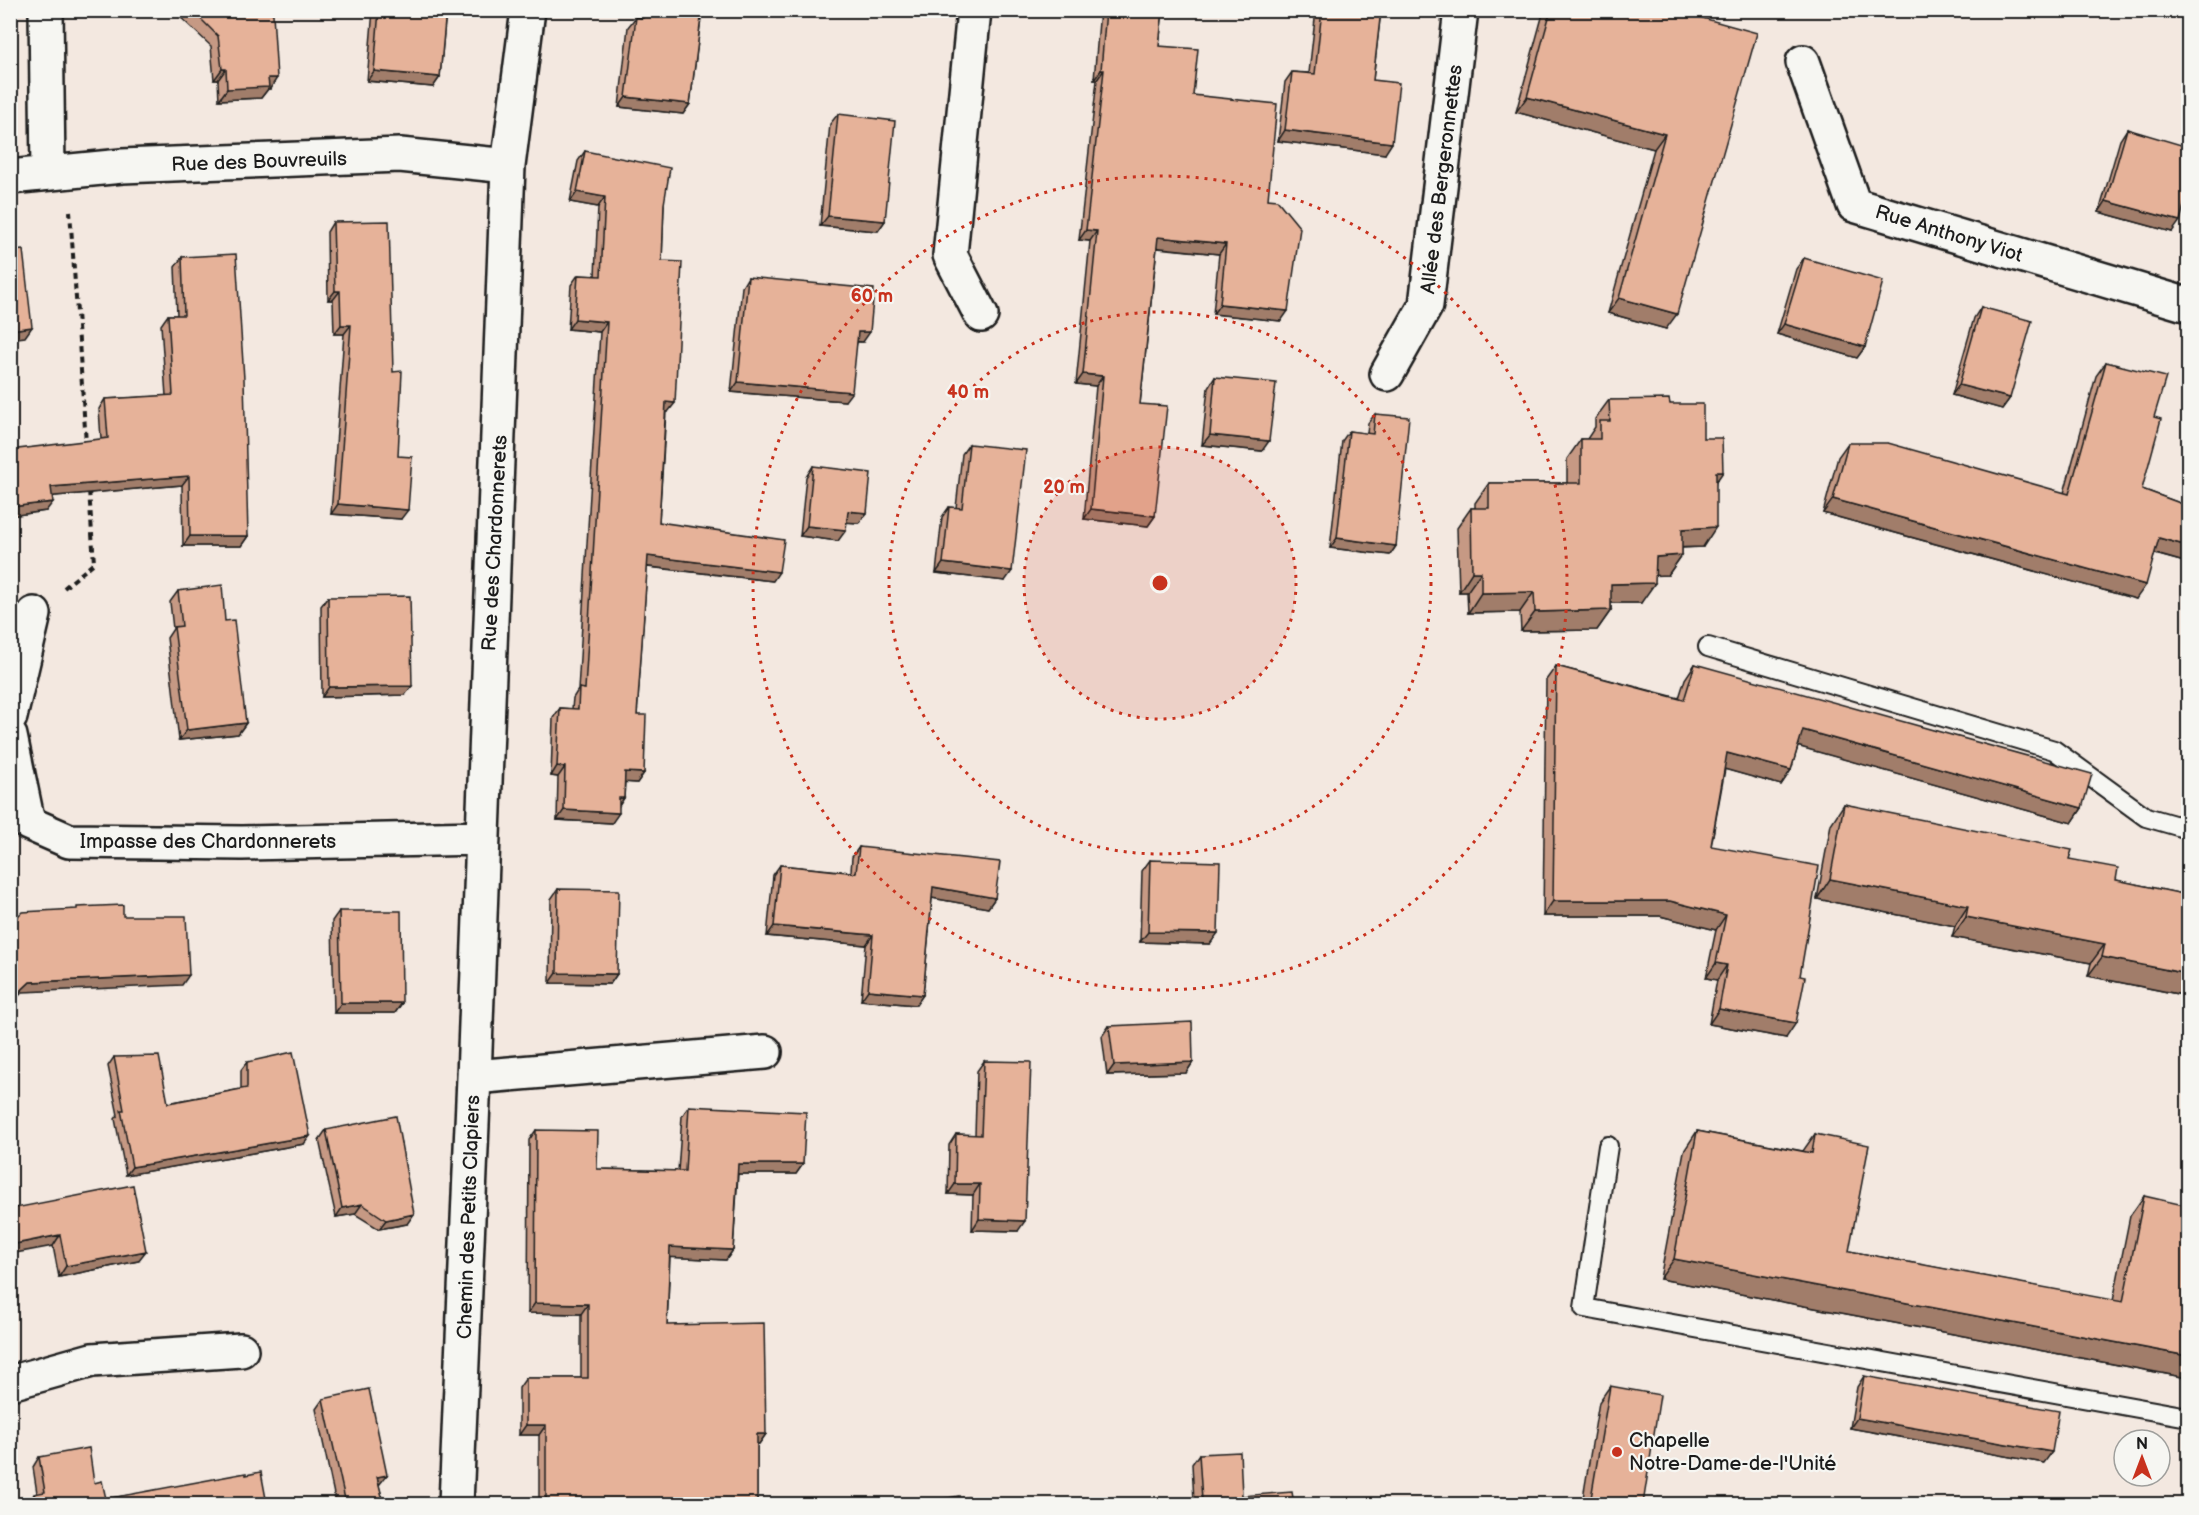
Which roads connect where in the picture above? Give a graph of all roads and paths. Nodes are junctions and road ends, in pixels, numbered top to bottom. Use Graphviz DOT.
graph roads {
  1 [pos="46,10"];
  2 [pos="528,10"];
  3 [pos="974,10"];
  4 [pos="1461,10"];
  5 [pos="1803,62"];
  6 [pos="508,166"];
  7 [pos="58,172"];
  8 [pos="10,177"];
  9 [pos="2188,305"];
  10 [pos="981,315"];
  11 [pos="1387,374"];
  12 [pos="86,444"];
  13 [pos="88,480"];
  14 [pos="34,614"];
  15 [pos="1708,647"];
  16 [pos="10,717"];
  17 [pos="10,736"];
  18 [pos="2188,829"];
  19 [pos="481,838"];
  20 [pos="765,1052"];
  21 [pos="474,1077"];
  22 [pos="1608,1146"];
  23 [pos="241,1350"];
  24 [pos="10,1383"];
  25 [pos="2188,1417"];
  26 [pos="456,1504"];
  1 -- 7 [label="street"];
  2 -- 6 [label="street, Rue des Chardonnerets"];
  3 -- 10 [label="street"];
  4 -- 11 [label="street, Allée des Bergeronnettes"];
  5 -- 9 [label="street, Rue Anthony Viot"];
  6 -- 7 [label="street, Rue des Bouvreuils"];
  6 -- 19 [label="street, Rue des Chardonnerets"];
  7 -- 8 [label="street, Rue des Bouvreuils"];
  7 -- 12 [label="path"];
  13 -- 14 [label="path"];
  14 -- 16 [label="street"];
  15 -- 18 [label="lane"];
  17 -- 19 [label="street, Impasse des Chardonnerets"];
  19 -- 21 [label="street, Rue des Chardonnerets"];
  20 -- 21 [label="street, Chemin des Petits Clapiers"];
  21 -- 26 [label="street, Chemin des Petits Clapiers"];
  22 -- 25 [label="lane"];
  23 -- 24 [label="street"];
}
